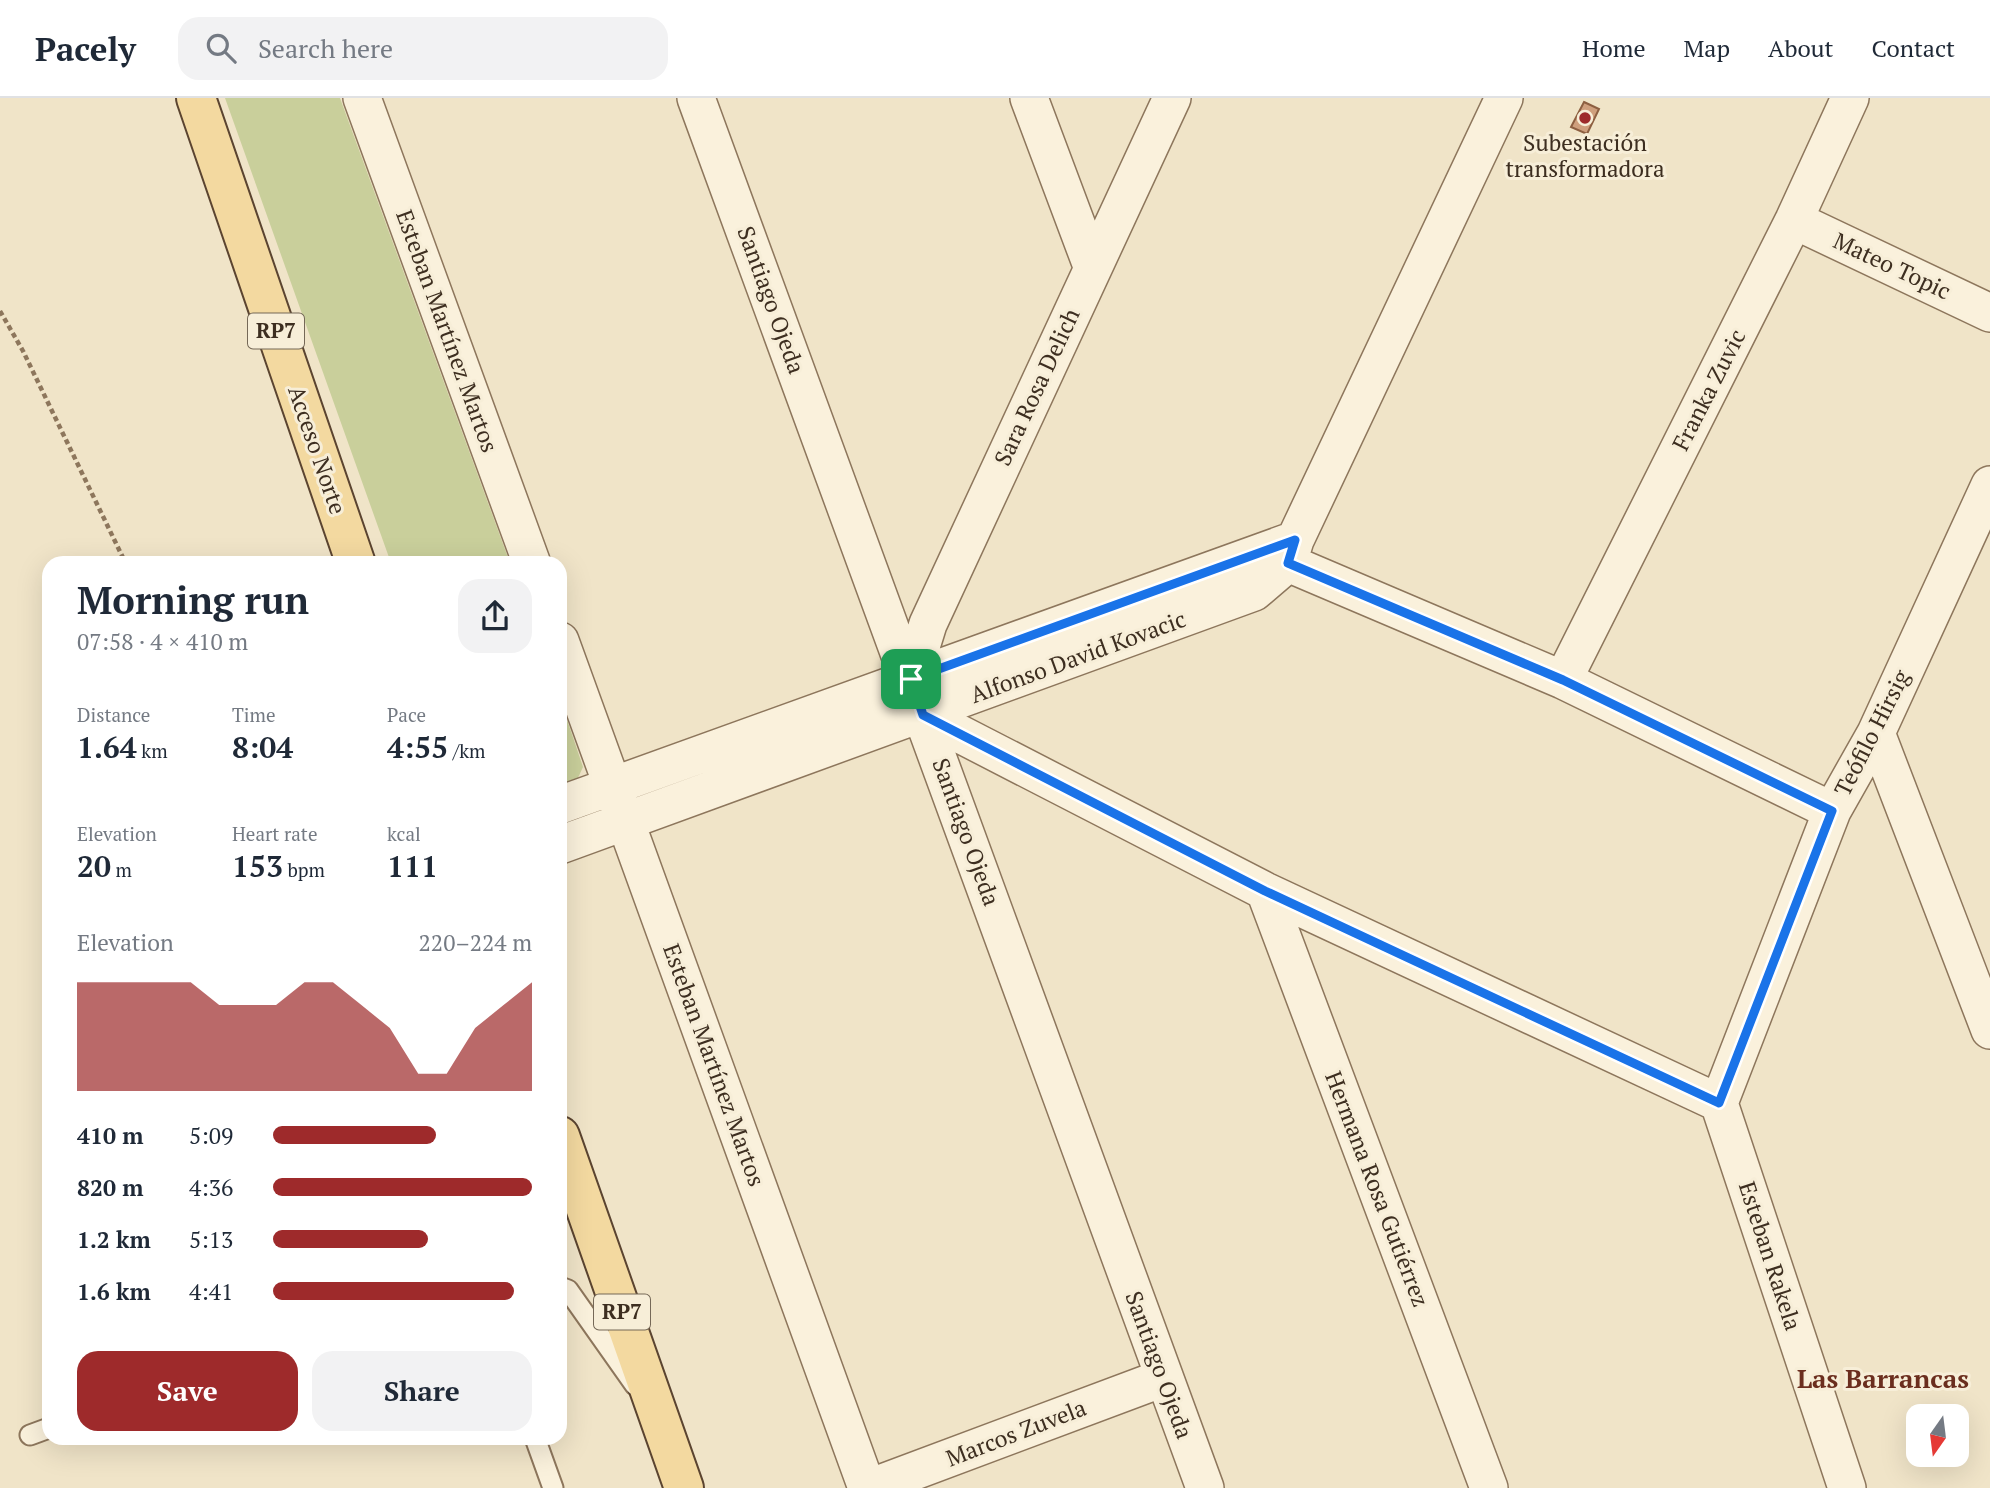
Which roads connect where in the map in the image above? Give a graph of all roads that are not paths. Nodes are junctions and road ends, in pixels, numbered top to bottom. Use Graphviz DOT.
graph roads {
  1 [pos="195,98"];
  2 [pos="362,98"];
  3 [pos="696,98"];
  4 [pos="1029,98"];
  5 [pos="1172,98"];
  6 [pos="1504,98"];
  7 [pos="1850,98"];
  8 [pos="1794,220"];
  9 [pos="1093,266"];
  10 [pos="1990,313"];
  11 [pos="1990,485"];
  12 [pos="1292,551"];
  13 [pos="353,556"];
  14 [pos="528,556"];
  15 [pos="567,661"];
  16 [pos="911,679"];
  17 [pos="1563,680"];
  18 [pos="923,715"];
  19 [pos="1876,733"];
  20 [pos="613,788"];
  21 [pos="567,803"];
  22 [pos="1832,811"];
  23 [pos="626,823"];
  24 [pos="567,843"];
  25 [pos="1265,891"];
  26 [pos="1990,1030"];
  27 [pos="1719,1103"];
  28 [pos="567,1156"];
  29 [pos="567,1290"];
  30 [pos="1163,1378"];
  31 [pos="662,1423"];
  32 [pos="538,1445"];
  33 [pos="553,1488"];
  34 [pos="684,1488"];
  35 [pos="868,1488"];
  36 [pos="1205,1488"];
  37 [pos="1489,1488"];
  38 [pos="1847,1488"];
  1 -- 13 [label="main road, Acceso Norte / RP7"];
  2 -- 14 [label="street, Esteban Martínez Martos"];
  3 -- 16 [label="street, Santiago Ojeda"];
  4 -- 9 [label="street"];
  5 -- 9 [label="street, Sara Rosa Delich"];
  6 -- 12 [label="street, Alfonso David Kovacic"];
  7 -- 8 [label="street, Franka Zuvic"];
  8 -- 10 [label="street, Mateo Topic"];
  8 -- 17 [label="street, Franka Zuvic"];
  9 -- 16 [label="street, Sara Rosa Delich"];
  11 -- 19 [label="street, Teófilo Hirsig"];
  12 -- 16 [label="street, Alfonso David Kovacic"];
  12 -- 17 [label="street"];
  12 -- 18 [label="street, Alfonso David Kovacic"];
  15 -- 20 [label="street, Esteban Martínez Martos"];
  16 -- 18 [label="street, Santiago Ojeda"];
  16 -- 20 [label="street, Alfonso David Kovacic"];
  17 -- 22 [label="street"];
  18 -- 23 [label="street, Alfonso David Kovacic"];
  18 -- 25 [label="street"];
  18 -- 30 [label="street, Santiago Ojeda"];
  19 -- 22 [label="street, Teófilo Hirsig"];
  19 -- 26 [label="street"];
  20 -- 21 [label="street, Alfonso David Kovacic"];
  20 -- 23 [label="street, Esteban Martínez Martos"];
  22 -- 27 [label="street, Teófilo Hirsig"];
  23 -- 24 [label="street, Alfonso David Kovacic"];
  23 -- 35 [label="street, Esteban Martínez Martos"];
  25 -- 27 [label="street"];
  25 -- 37 [label="street, Hermana Rosa Gutiérrez"];
  27 -- 38 [label="street, Esteban Rakela"];
  28 -- 31 [label="main road, RP7"];
  29 -- 31 [label="lane"];
  30 -- 35 [label="street, Marcos Zuvela"];
  30 -- 36 [label="street, Santiago Ojeda"];
  31 -- 34 [label="main road, RP7"];
  32 -- 33 [label="lane"];
}
